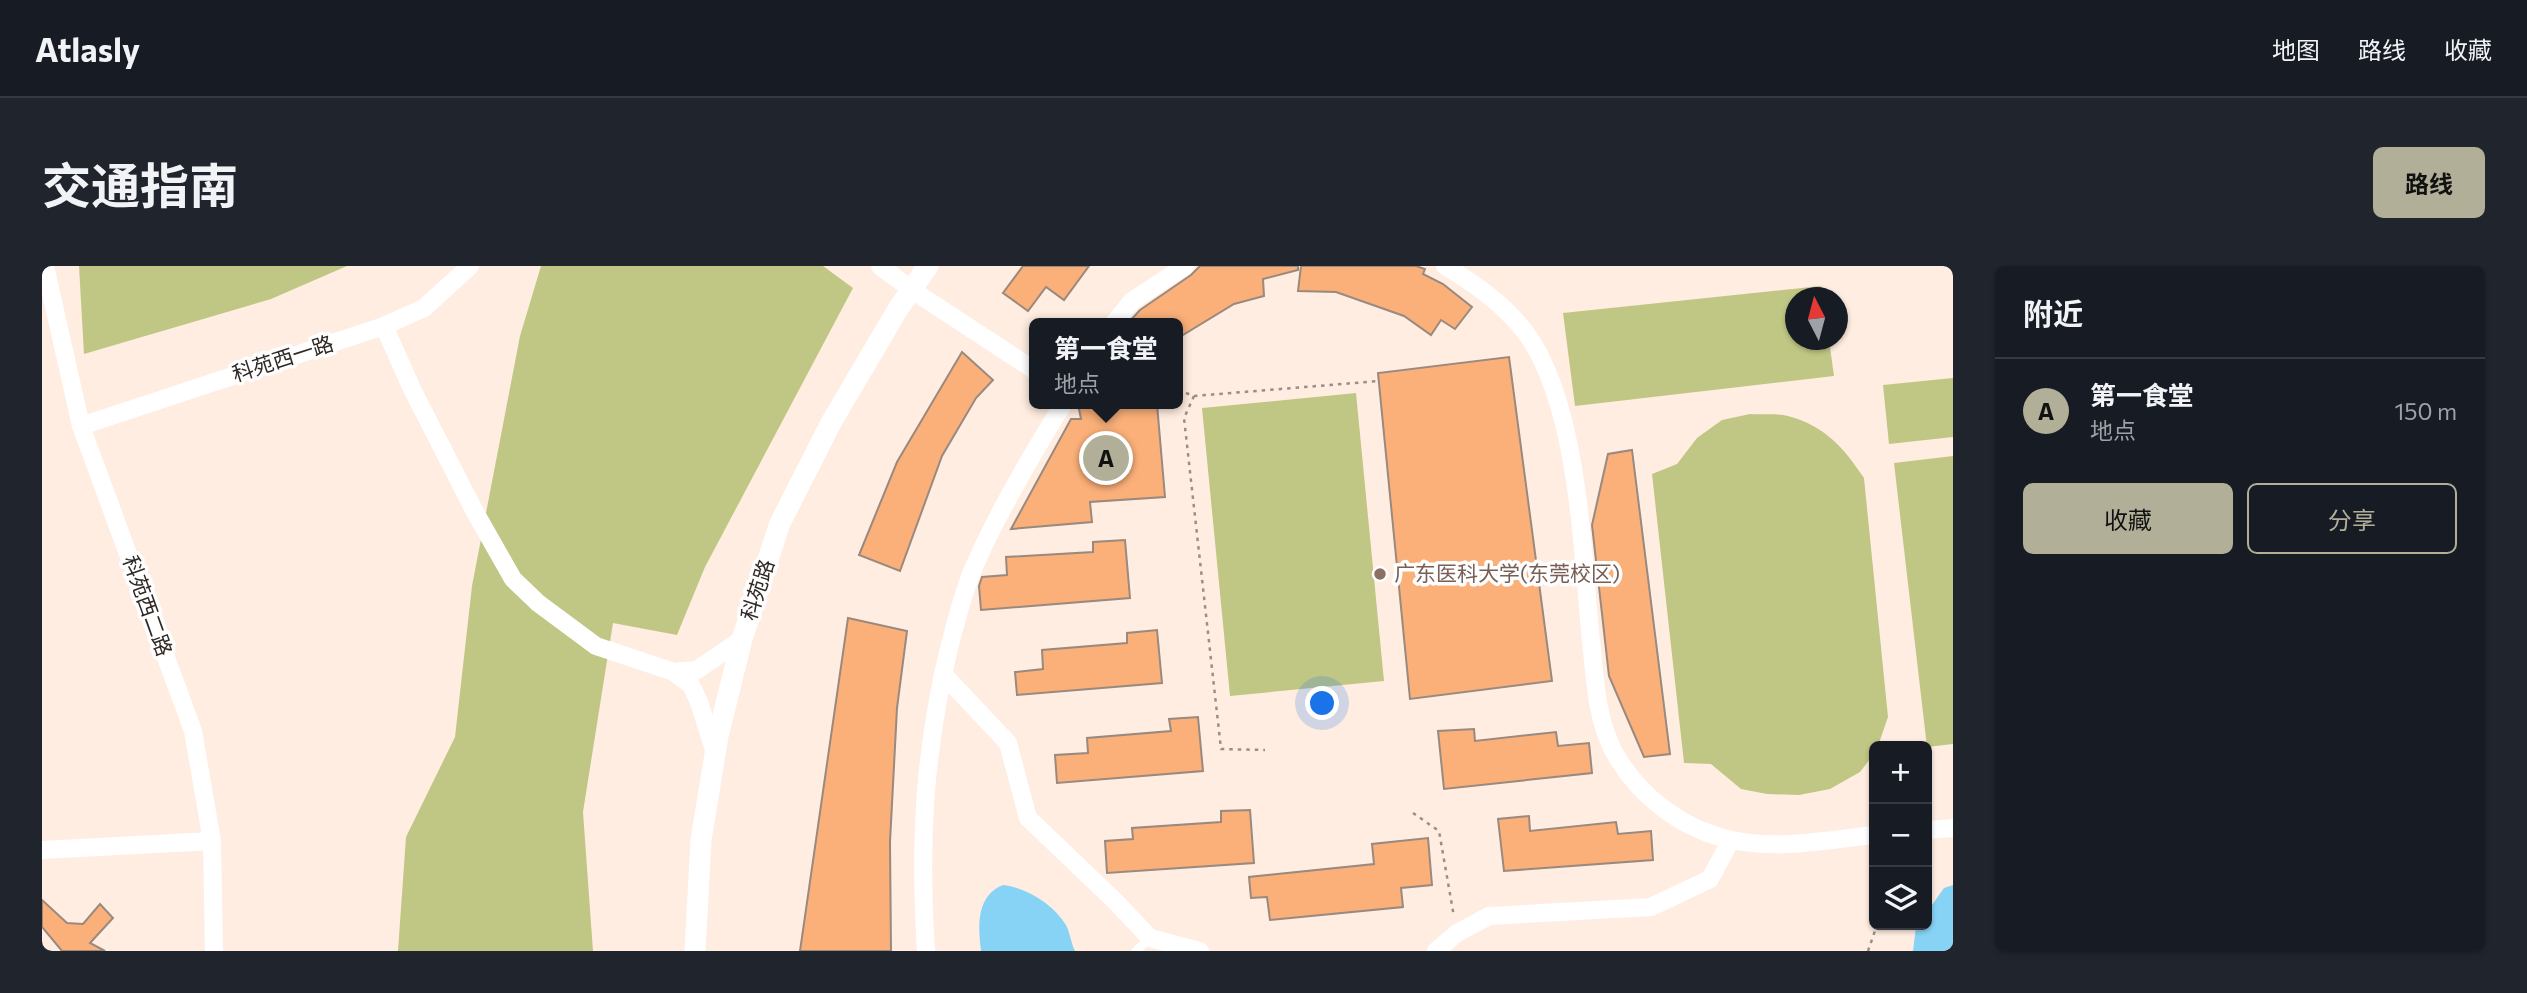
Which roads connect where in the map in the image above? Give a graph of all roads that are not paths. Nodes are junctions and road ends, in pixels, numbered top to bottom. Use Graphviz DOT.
graph roads {
  1 [pos="45,266"];
  2 [pos="470,266"];
  3 [pos="880,266"];
  4 [pos="928,266"];
  5 [pos="1185,266"];
  6 [pos="1445,266"];
  7 [pos="912,290"];
  8 [pos="1118,318"];
  9 [pos="384,326"];
  10 [pos="1029,367"];
  11 [pos="1060,409"];
  12 [pos="81,426"];
  13 [pos="742,639"];
  14 [pos="674,671"];
  15 [pos="943,674"];
  16 [pos="715,753"];
  17 [pos="1953,828"];
  18 [pos="1932,830"];
  19 [pos="1869,835"];
  20 [pos="1731,840"];
  21 [pos="212,841"];
  22 [pos="42,850"];
  23 [pos="1150,938"];
  24 [pos="214,951"];
  25 [pos="695,951"];
  26 [pos="926,951"];
  27 [pos="1136,951"];
  28 [pos="1200,951"];
  29 [pos="1436,951"];
  1 -- 12 [label="street, 科苑西二路"];
  2 -- 9 [label="street, 科苑西一路"];
  3 -- 7 [label="street"];
  4 -- 7 [label="street, 科苑路"];
  5 -- 8 [label="street"];
  6 -- 20 [label="street"];
  7 -- 10 [label="street"];
  7 -- 13 [label="street, 科苑路"];
  9 -- 12 [label="street, 科苑西一路"];
  9 -- 14 [label="street"];
  11 -- 15 [label="street"];
  12 -- 21 [label="street, 科苑西二路"];
  13 -- 14 [label="street"];
  13 -- 16 [label="street, 科苑路"];
  14 -- 16 [label="street"];
  15 -- 23 [label="street"];
  15 -- 26 [label="street"];
  16 -- 25 [label="street, 科苑路"];
  17 -- 18 [label="street"];
  19 -- 20 [label="street"];
  20 -- 29 [label="street"];
  21 -- 22 [label="street"];
  21 -- 24 [label="street, 科苑西二路"];
  23 -- 27 [label="lane"];
  23 -- 28 [label="street"];
}
